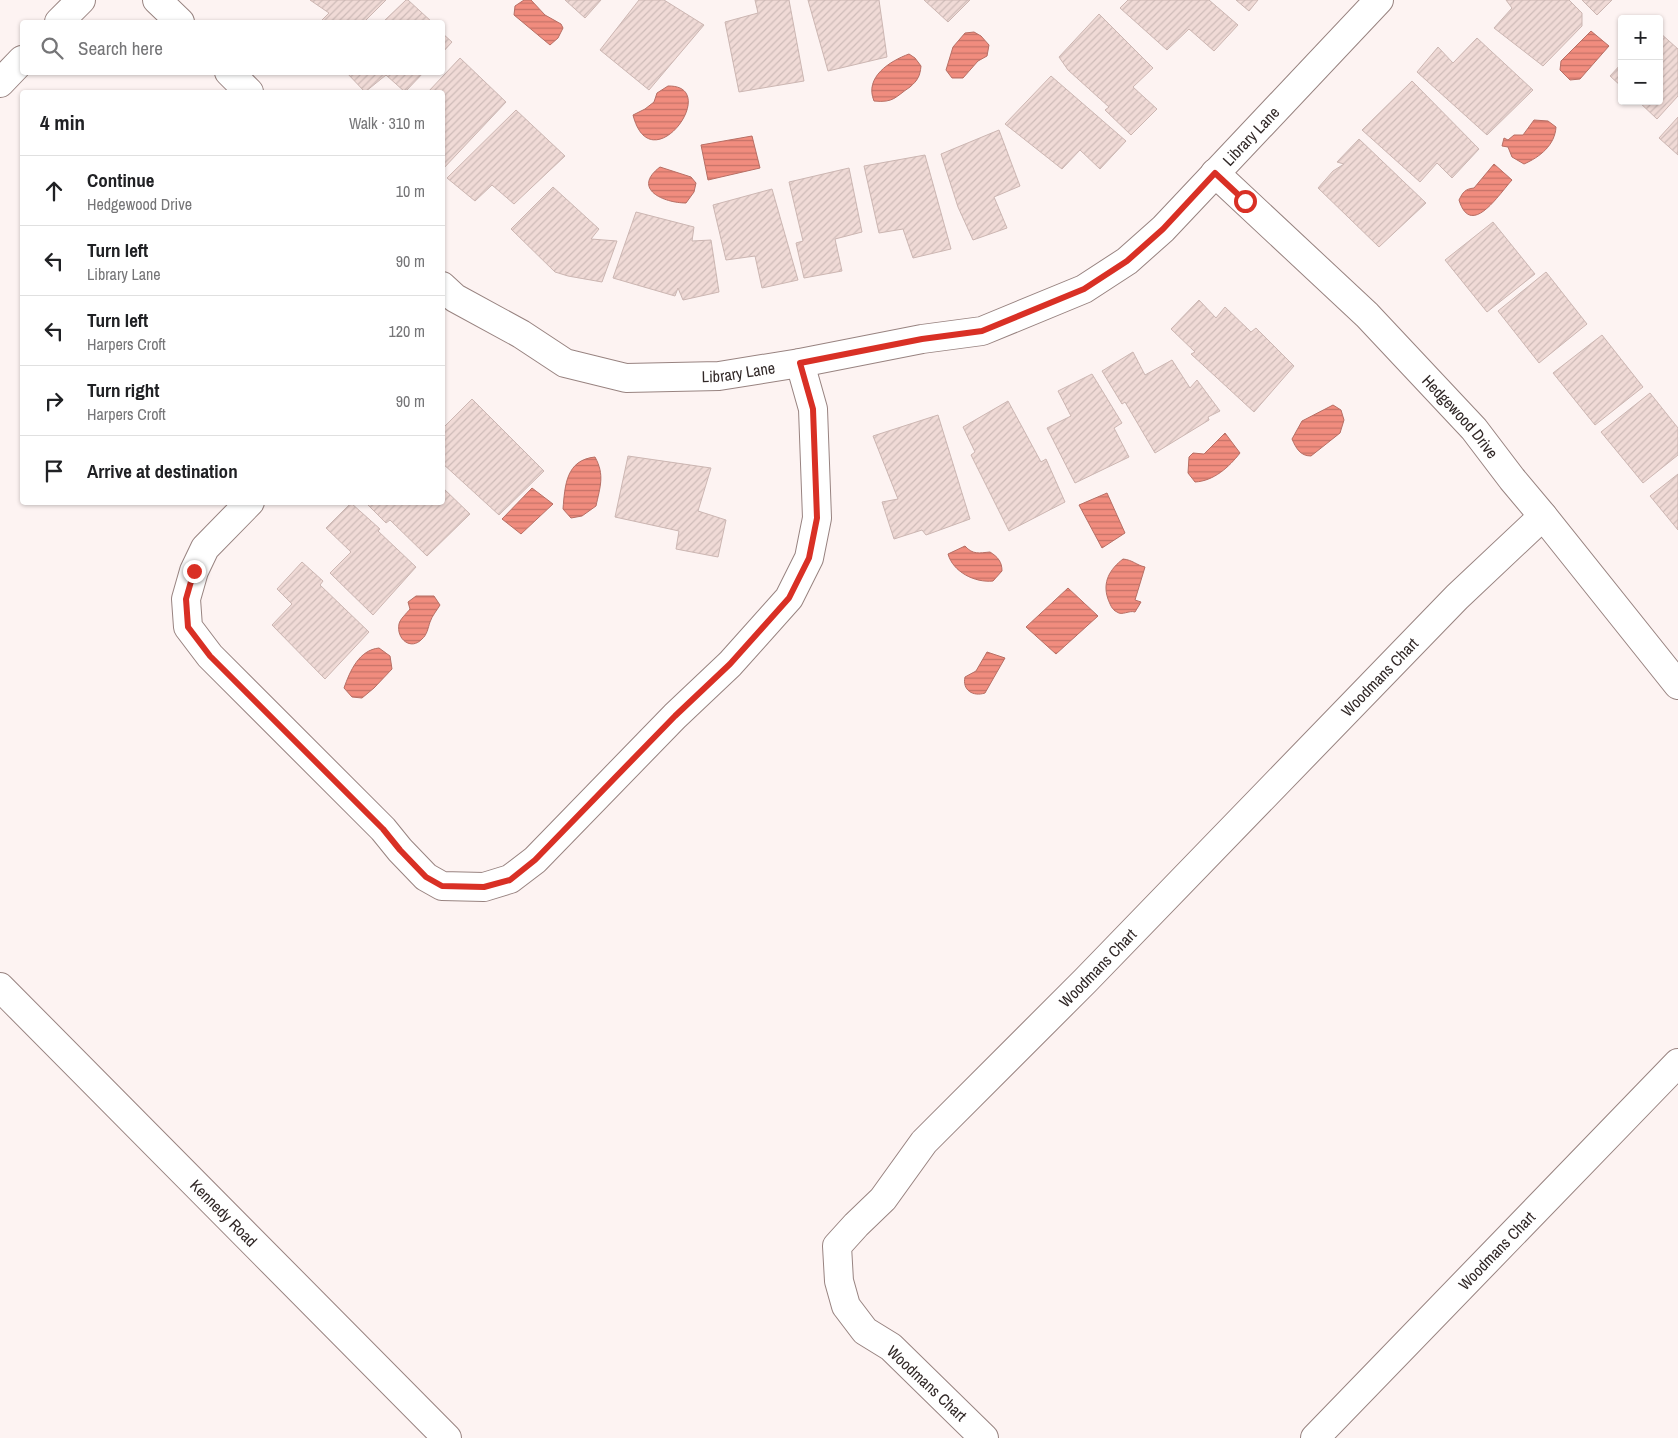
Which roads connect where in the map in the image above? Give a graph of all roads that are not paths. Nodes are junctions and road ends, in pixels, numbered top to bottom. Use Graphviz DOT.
graph roads {
  1 [pos="81,0"];
  2 [pos="157,0"];
  3 [pos="1379,0"];
  4 [pos="61,20"];
  5 [pos="178,20"];
  6 [pos="20,62"];
  7 [pos="232,75"];
  8 [pos="0,83"];
  9 [pos="247,90"];
  10 [pos="1215,173"];
  11 [pos="447,298"];
  12 [pos="800,363"];
  13 [pos="247,505"];
  14 [pos="1543,516"];
  15 [pos="1678,685"];
  16 [pos="0,987"];
  17 [pos="1678,1063"];
  18 [pos="447,1438"];
  19 [pos="984,1438"];
  20 [pos="1315,1438"];
  1 -- 4 [label="street"];
  2 -- 5 [label="street"];
  3 -- 10 [label="street, Library Lane"];
  6 -- 8 [label="street"];
  7 -- 9 [label="street"];
  10 -- 12 [label="street, Library Lane"];
  10 -- 14 [label="street, Hedgewood Drive"];
  11 -- 12 [label="street, Library Lane"];
  12 -- 13 [label="street"];
  14 -- 15 [label="street, Hedgewood Drive"];
  14 -- 19 [label="street, Woodmans Chart"];
  16 -- 18 [label="street, Kennedy Road"];
  17 -- 20 [label="street, Woodmans Chart"];
}
